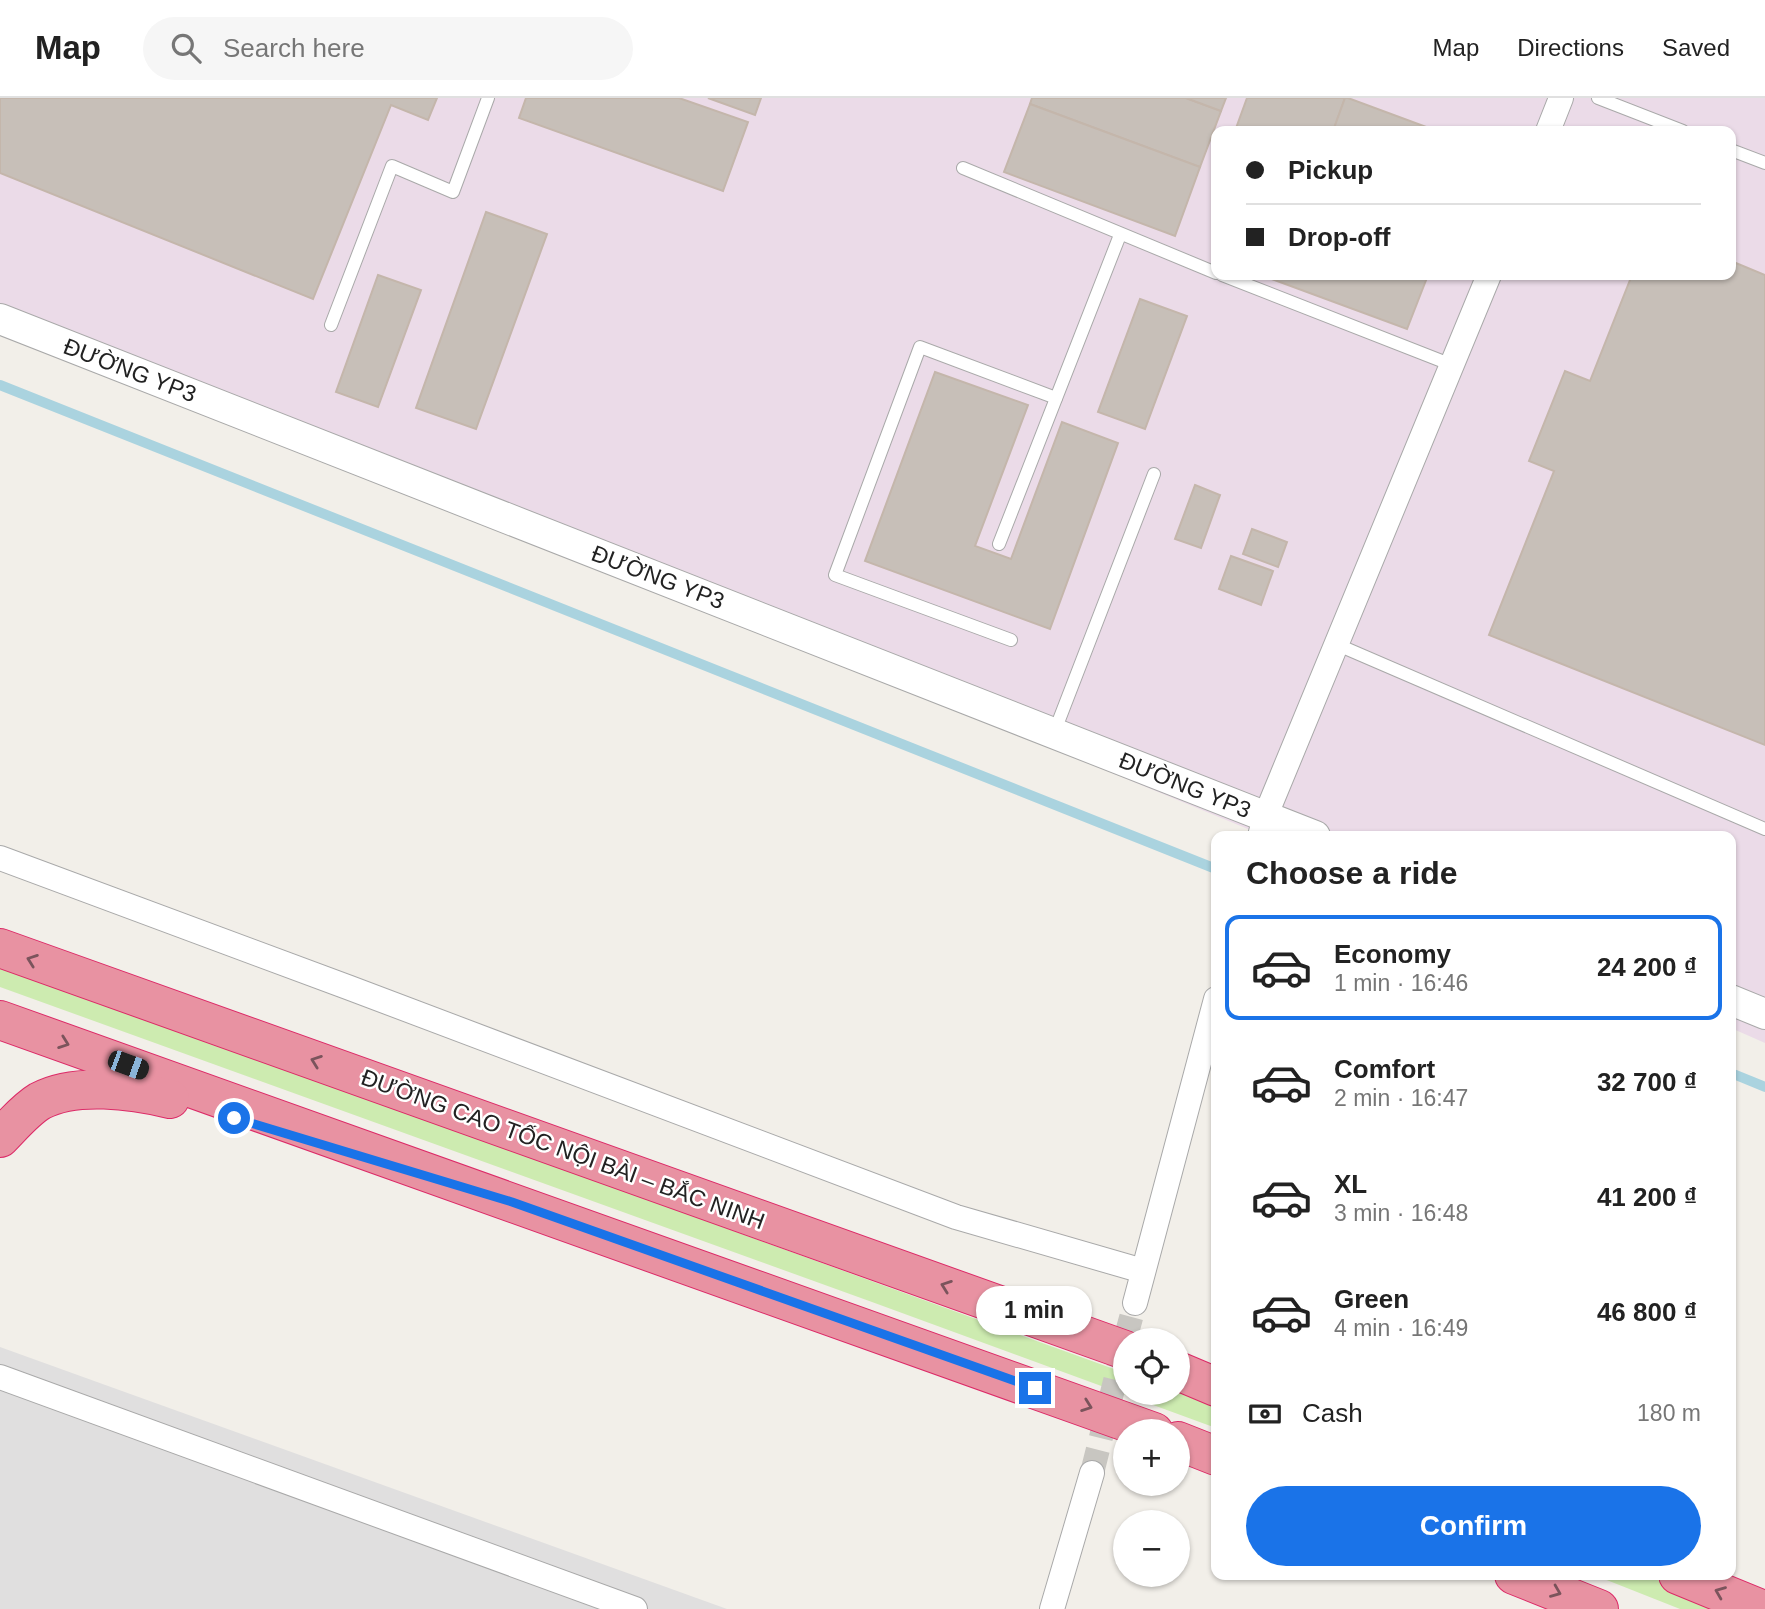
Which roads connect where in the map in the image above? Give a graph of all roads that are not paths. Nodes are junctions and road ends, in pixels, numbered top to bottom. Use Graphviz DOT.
graph roads {
  1 [pos="488,98"];
  2 [pos="1561,98"];
  3 [pos="1598,98"];
  4 [pos="1550,126"];
  5 [pos="1670,126"];
  6 [pos="1736,152"];
  7 [pos="1765,163"];
  8 [pos="963,168"];
  9 [pos="1120,235"];
  10 [pos="1211,271"];
  11 [pos="1235,280"];
  12 [pos="1487,280"];
  13 [pos="0,319"];
  14 [pos="331,325"];
  15 [pos="1452,365"];
  16 [pos="1056,398"];
  17 [pos="1154,474"];
  18 [pos="999,544"];
  19 [pos="1011,640"];
  20 [pos="1338,645"];
  21 [pos="1054,733"];
  22 [pos="1262,827"];
  23 [pos="1765,829"];
  24 [pos="1286,831"];
  25 [pos="0,858"];
  26 [pos="0,948"];
  27 [pos="1736,1002"];
  28 [pos="1765,1014"];
  29 [pos="1211,1018"];
  30 [pos="0,1020"];
  31 [pos="0,1138"];
  32 [pos="512,1202"];
  33 [pos="1143,1271"];
  34 [pos="1135,1303"];
  35 [pos="1113,1346"];
  36 [pos="1190,1376"];
  37 [pos="0,1377"];
  38 [pos="1211,1385"];
  39 [pos="1118,1419"];
  40 [pos="1190,1446"];
  41 [pos="1211,1454"];
  42 [pos="1092,1474"];
  43 [pos="1526,1580"];
  44 [pos="1690,1580"];
  45 [pos="635,1609"];
  46 [pos="1052,1609"];
  47 [pos="1599,1609"];
  48 [pos="1761,1609"];
  1 -- 14 [label="lane"];
  2 -- 4 [label="street"];
  3 -- 5 [label="lane"];
  6 -- 7 [label="lane"];
  8 -- 9 [label="lane"];
  9 -- 10 [label="lane"];
  9 -- 16 [label="lane"];
  11 -- 15 [label="lane"];
  12 -- 15 [label="street"];
  13 -- 21 [label="street, ĐƯỜNG YP3"];
  15 -- 20 [label="street"];
  16 -- 18 [label="lane"];
  16 -- 19 [label="lane"];
  17 -- 21 [label="lane"];
  20 -- 22 [label="street"];
  20 -- 23 [label="lane"];
  21 -- 22 [label="street, ĐƯỜNG YP3"];
  22 -- 24 [label="street, ĐƯỜNG YP3"];
  25 -- 33 [label="street"];
  35 -- 26 [label="highway, ĐƯỜNG CAO TỐC NỘI BÀI – BẮC NINH, one-way"];
  27 -- 28 [label="street"];
  29 -- 33 [label="street"];
  30 -- 32 [label="highway, one-way"];
  31 -- 32 [label="highway"];
  32 -- 39 [label="highway, one-way"];
  33 -- 34 [label="street"];
  36 -- 38 [label="highway"];
  37 -- 45 [label="street"];
  40 -- 41 [label="highway"];
  42 -- 46 [label="street"];
  43 -- 47 [label="highway, one-way"];
  48 -- 44 [label="highway, one-way"];
}
